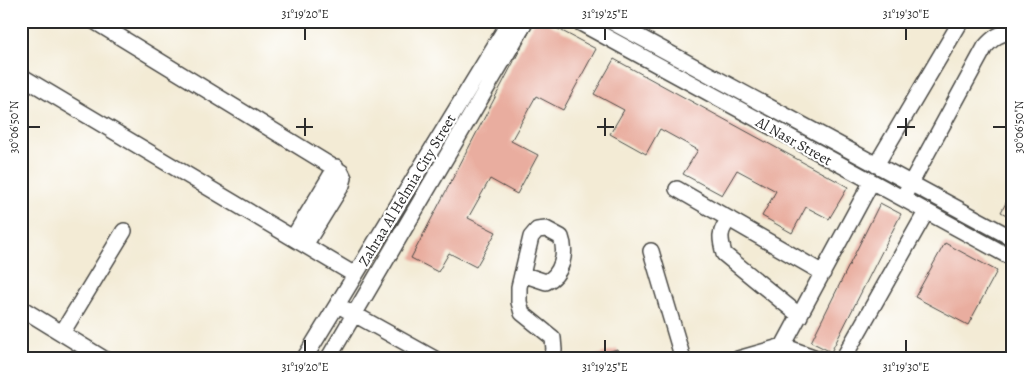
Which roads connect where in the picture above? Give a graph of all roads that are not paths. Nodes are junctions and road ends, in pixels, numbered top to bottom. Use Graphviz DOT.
graph roads {
  1 [pos="510,21"];
  2 [pos="526,21"];
  3 [pos="577,21"];
  4 [pos="610,21"];
  5 [pos="961,21"];
  6 [pos="96,22"];
  7 [pos="1012,32"];
  8 [pos="21,76"];
  9 [pos="876,166"];
  10 [pos="871,183"];
  11 [pos="910,184"];
  12 [pos="677,189"];
  13 [pos="902,200"];
  14 [pos="926,212"];
  15 [pos="730,220"];
  16 [pos="124,231"];
  17 [pos="1012,238"];
  18 [pos="299,241"];
  19 [pos="651,251"];
  20 [pos="1012,258"];
  21 [pos="823,273"];
  22 [pos="522,274"];
  23 [pos="355,275"];
  24 [pos="338,304"];
  25 [pos="21,308"];
  26 [pos="354,314"];
  27 [pos="800,316"];
  28 [pos="62,333"];
  29 [pos="783,346"];
  30 [pos="104,359"];
  31 [pos="304,359"];
  32 [pos="328,359"];
  33 [pos="435,359"];
  34 [pos="551,359"];
  35 [pos="683,359"];
  36 [pos="738,359"];
  37 [pos="818,359"];
  38 [pos="844,359"];
  1 -- 23 [label="street, Zahraa Al Helmia City Street"];
  2 -- 26 [label="street, Zahraa Al Helmia City Street"];
  3 -- 10 [label="street, Al Nasr Street"];
  4 -- 9 [label="street, Al Nasr Street"];
  5 -- 9 [label="street"];
  6 -- 18 [label="street"];
  7 -- 11 [label="street"];
  8 -- 18 [label="street"];
  9 -- 11 [label="street, Al Nasr Street"];
  10 -- 13 [label="street, Al Nasr Street"];
  10 -- 21 [label="street"];
  11 -- 13 [label="street"];
  11 -- 17 [label="street, Al Nasr Street"];
  12 -- 15 [label="street"];
  13 -- 14 [label="street, Al Nasr Street"];
  14 -- 20 [label="street, Al Nasr Street"];
  14 -- 38 [label="street"];
  15 -- 21 [label="street"];
  15 -- 27 [label="street"];
  16 -- 28 [label="street"];
  18 -- 23 [label="street"];
  19 -- 35 [label="street"];
  21 -- 27 [label="street"];
  22 -- 34 [label="street"];
  23 -- 24 [label="street, Zahraa Al Helmia City Street"];
  24 -- 26 [label="street"];
  24 -- 31 [label="street, Zahraa Al Helmia City Street"];
  25 -- 28 [label="street"];
  26 -- 32 [label="street, Zahraa Al Helmia City Street"];
  26 -- 33 [label="street"];
  27 -- 29 [label="street"];
  28 -- 30 [label="street"];
  29 -- 36 [label="street"];
  29 -- 37 [label="street"];
}
